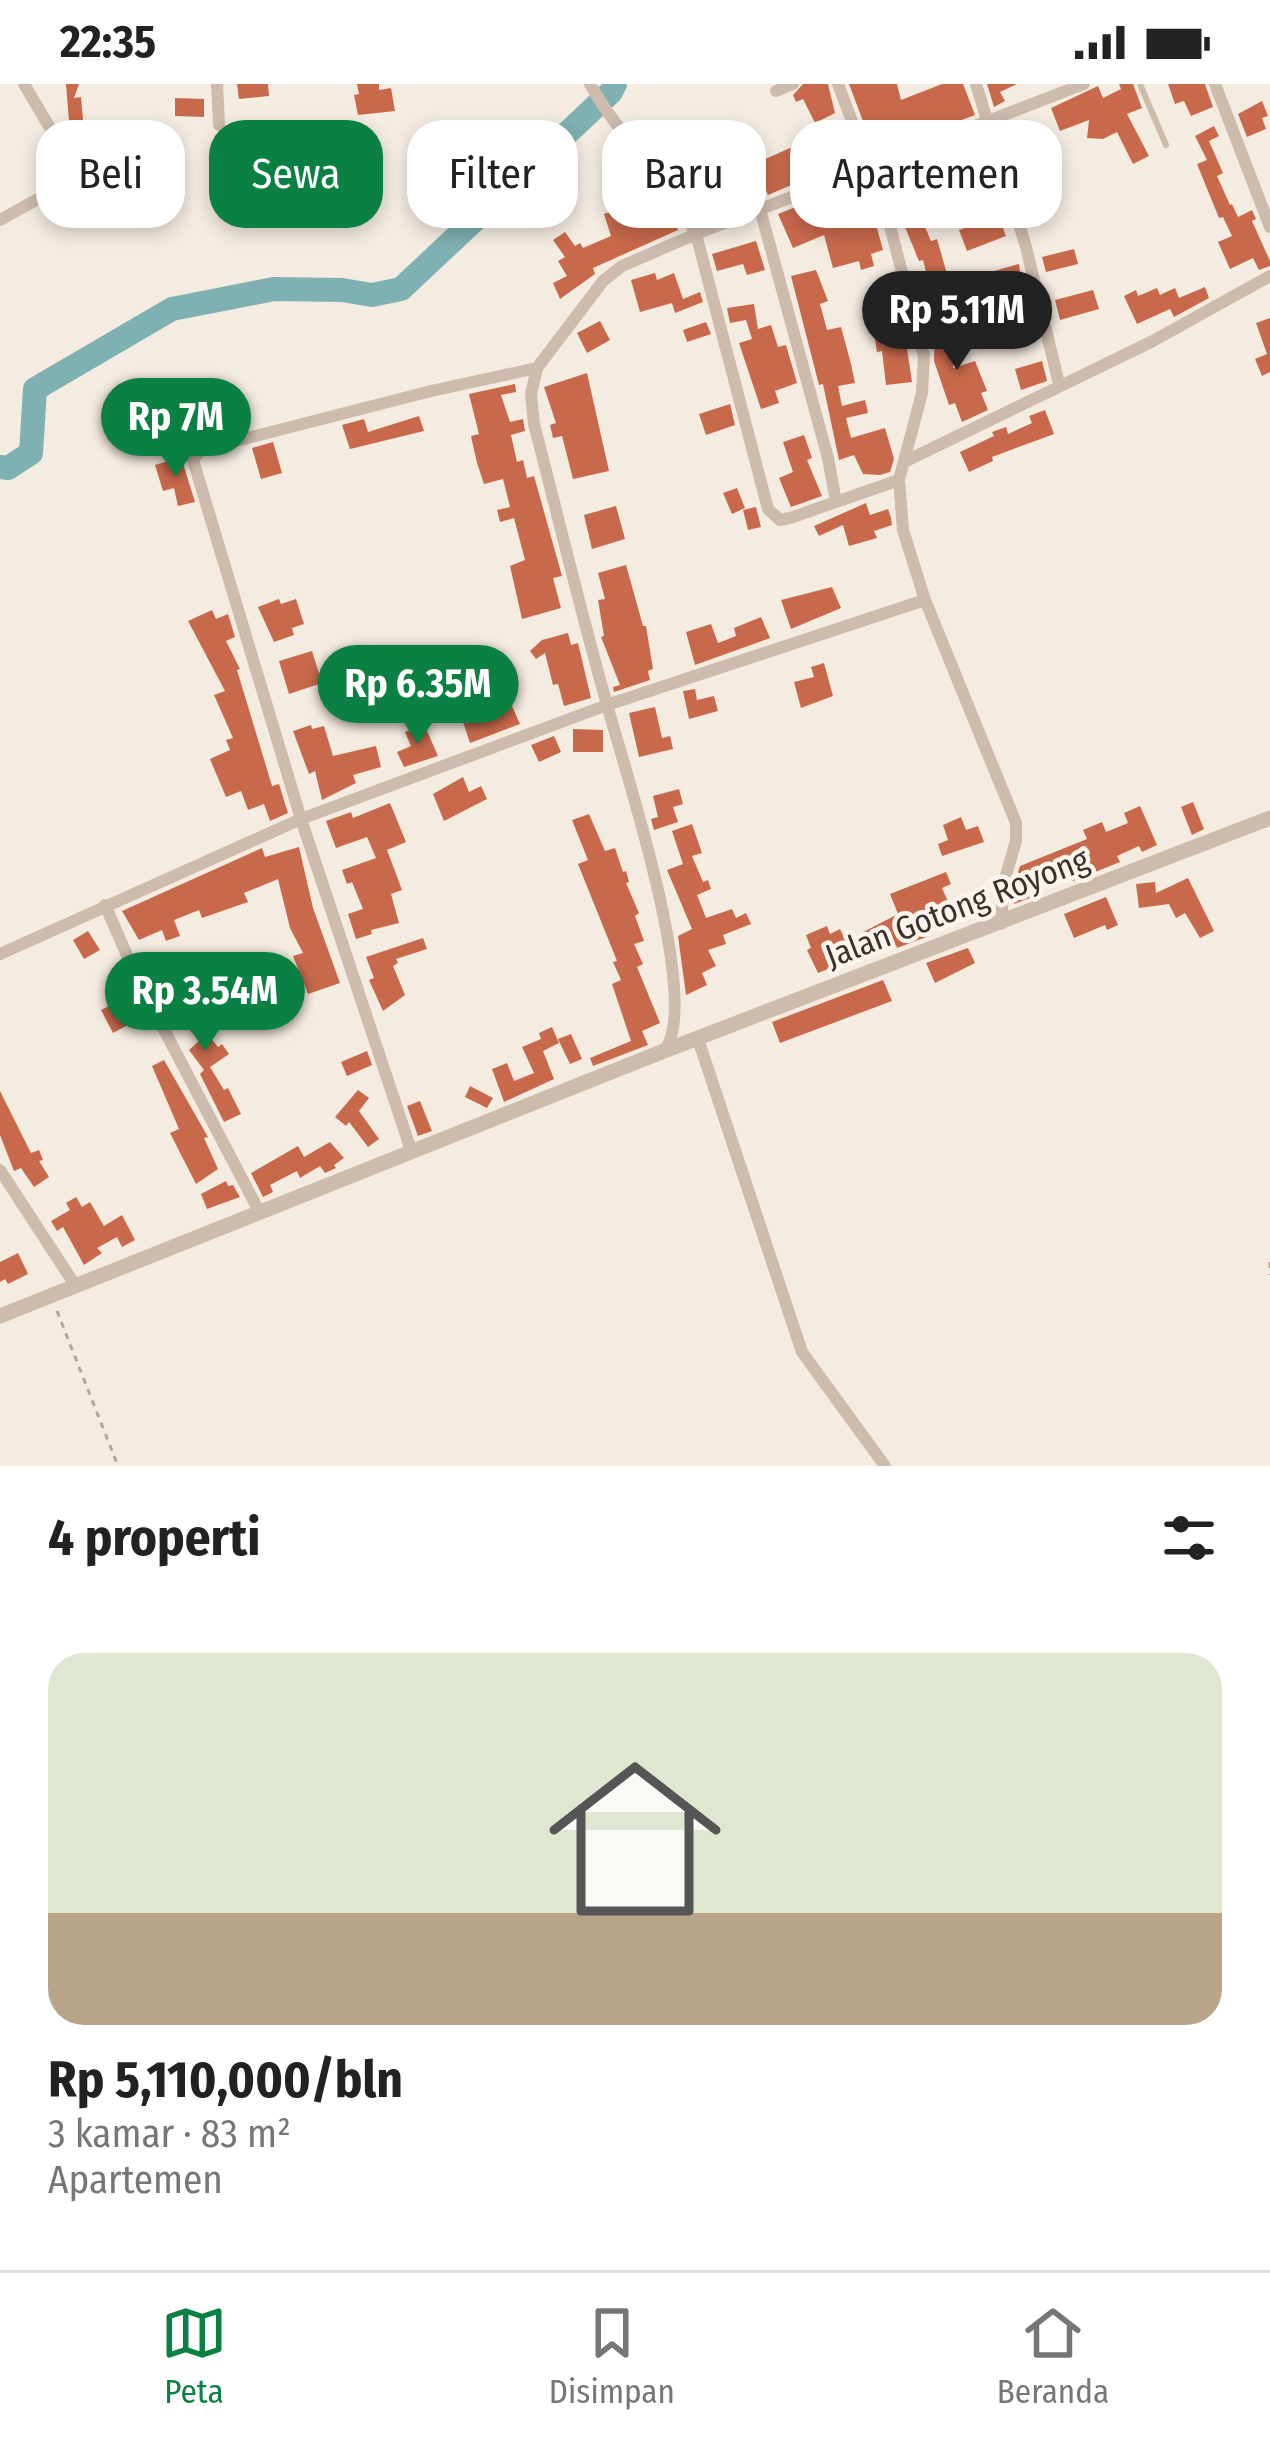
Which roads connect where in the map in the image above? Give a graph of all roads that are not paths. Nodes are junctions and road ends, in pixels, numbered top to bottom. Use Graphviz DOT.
graph roads {
  1 [pos="24,84"];
  2 [pos="217,84"];
  3 [pos="590,84"];
  4 [pos="794,84"];
  5 [pos="838,84"];
  6 [pos="976,84"];
  7 [pos="1084,84"];
  8 [pos="1140,84"];
  9 [pos="1215,84"];
  10 [pos="776,92"];
  11 [pos="219,120"];
  12 [pos="851,120"];
  13 [pos="990,120"];
  14 [pos="993,120"];
  15 [pos="1166,145"];
  16 [pos="0,220"];
  17 [pos="1270,227"];
  18 [pos="711,228"];
  19 [pos="765,228"];
  20 [pos="891,228"];
  21 [pos="1018,228"];
  22 [pos="696,234"];
  23 [pos="1270,277"];
  24 [pos="537,368"];
  25 [pos="1059,384"];
  26 [pos="906,461"];
  27 [pos="899,480"];
  28 [pos="836,501"];
  29 [pos="925,599"];
  30 [pos="607,705"];
  31 [pos="1270,818"];
  32 [pos="301,819"];
  33 [pos="105,905"];
  34 [pos="1001,924"];
  35 [pos="0,954"];
  36 [pos="698,1039"];
  37 [pos="664,1051"];
  38 [pos="412,1153"];
  39 [pos="0,1170"];
  40 [pos="260,1214"];
  41 [pos="75,1286"];
  42 [pos="0,1316"];
  43 [pos="885,1466"];
  1 -- 16 [label="street"];
  2 -- 11 [label="street"];
  3 -- 22 [label="street"];
  4 -- 10 [label="street"];
  5 -- 12 [label="street"];
  6 -- 13 [label="street"];
  7 -- 14 [label="street"];
  8 -- 15 [label="lane"];
  9 -- 17 [label="street"];
  18 -- 22 [label="street"];
  19 -- 28 [label="street"];
  20 -- 26 [label="street"];
  21 -- 25 [label="street"];
  22 -- 24 [label="street"];
  22 -- 28 [label="street"];
  23 -- 25 [label="street"];
  24 -- 30 [label="street"];
  24 -- 32 [label="street"];
  25 -- 26 [label="street"];
  26 -- 27 [label="street"];
  27 -- 28 [label="street"];
  27 -- 29 [label="street"];
  29 -- 30 [label="street"];
  29 -- 34 [label="street"];
  30 -- 32 [label="street"];
  30 -- 37 [label="street"];
  31 -- 34 [label="street, Jalan Gotong Royong"];
  32 -- 33 [label="street"];
  32 -- 38 [label="street"];
  33 -- 35 [label="street"];
  33 -- 40 [label="street"];
  34 -- 36 [label="street, Jalan Gotong Royong"];
  36 -- 37 [label="street, Jalan Gotong Royong"];
  36 -- 43 [label="street"];
  37 -- 38 [label="street, Jalan Gotong Royong"];
  38 -- 40 [label="street, Jalan Gotong Royong"];
  39 -- 41 [label="street"];
  40 -- 41 [label="street, Jalan Gotong Royong"];
  41 -- 42 [label="street, Jalan Gotong Royong"];
}
